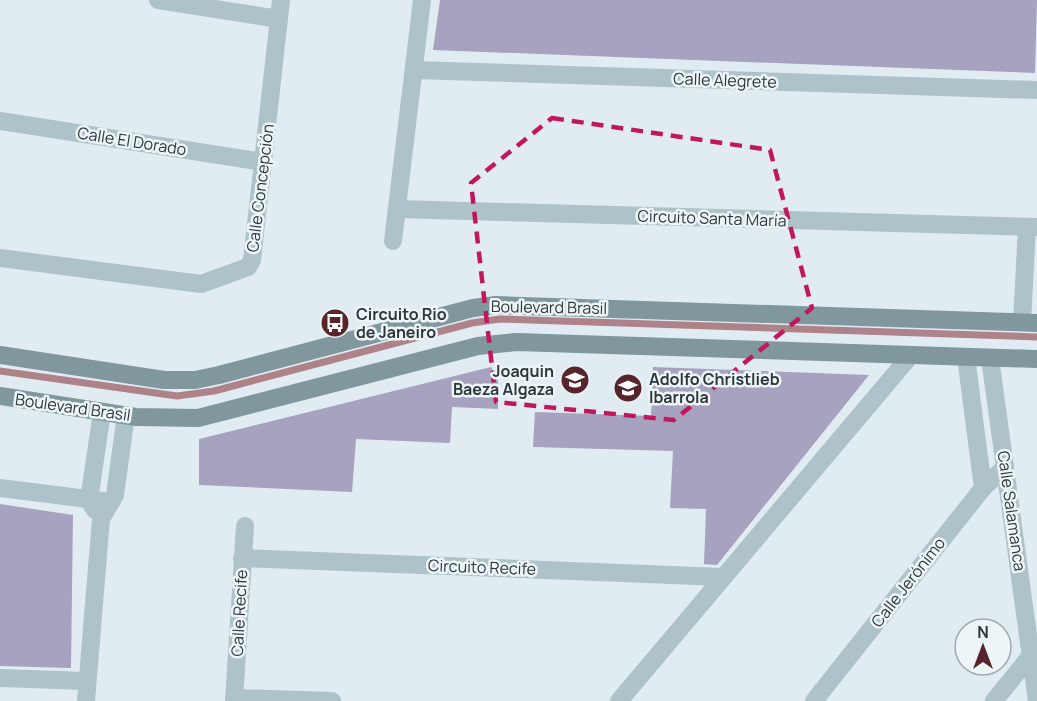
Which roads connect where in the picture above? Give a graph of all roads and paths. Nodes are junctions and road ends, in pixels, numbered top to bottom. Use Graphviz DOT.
graph roads {
  1 [pos="158,0"];
  2 [pos="281,0"];
  3 [pos="422,0"];
  4 [pos="279,19"];
  5 [pos="414,70"];
  6 [pos="1037,90"];
  7 [pos="0,121"];
  8 [pos="263,162"];
  9 [pos="397,208"];
  10 [pos="1032,227"];
  11 [pos="393,241"];
  12 [pos="0,258"];
  13 [pos="1030,322"];
  14 [pos="911,355"];
  15 [pos="0,356"];
  16 [pos="966,357"];
  17 [pos="990,358"];
  18 [pos="1037,359"];
  19 [pos="0,396"];
  20 [pos="102,412"];
  21 [pos="126,415"];
  22 [pos="1005,467"];
  23 [pos="0,488"];
  24 [pos="983,488"];
  25 [pos="89,500"];
  26 [pos="111,502"];
  27 [pos="101,519"];
  28 [pos="245,526"];
  29 [pos="242,558"];
  30 [pos="722,577"];
  31 [pos="1032,654"];
  32 [pos="0,678"];
  33 [pos="87,681"];
  34 [pos="235,699"];
  35 [pos="86,701"];
  36 [pos="332,701"];
  37 [pos="619,701"];
  38 [pos="814,701"];
  39 [pos="994,701"];
  40 [pos="1037,701"];
  1 -- 4 [label="street"];
  2 -- 4 [label="street, Calle Concepción"];
  3 -- 5 [label="street"];
  4 -- 8 [label="street, Calle Concepción"];
  5 -- 6 [label="street, Calle Alegrete"];
  5 -- 9 [label="street"];
  7 -- 8 [label="street, Calle El Dorado"];
  8 -- 12 [label="street, Calle Concepción"];
  9 -- 10 [label="street, Circuito Santa María"];
  9 -- 11 [label="street"];
  10 -- 13 [label="street, Circuito Santa María"];
  13 -- 15 [label="main road, Boulevard Brasil"];
  14 -- 16 [label="main road, Boulevard Brasil"];
  14 -- 21 [label="main road, Boulevard Brasil"];
  14 -- 30 [label="street"];
  16 -- 17 [label="main road, Boulevard Brasil"];
  16 -- 24 [label="street, Calle Salamanca"];
  17 -- 18 [label="main road, Boulevard Brasil"];
  17 -- 22 [label="street, Calle Salamanca"];
  19 -- 20 [label="main road, Boulevard Brasil"];
  20 -- 21 [label="main road, Boulevard Brasil"];
  20 -- 25 [label="street"];
  21 -- 26 [label="street"];
  22 -- 24 [label="street, Calle Jerónimo"];
  22 -- 31 [label="street, Calle Salamanca"];
  23 -- 25 [label="street"];
  24 -- 38 [label="street, Calle Jerónimo"];
  25 -- 26 [label="street"];
  25 -- 27 [label="street"];
  26 -- 27 [label="street"];
  27 -- 33 [label="street"];
  28 -- 29 [label="street, Calle Recife"];
  29 -- 30 [label="street, Circuito Recife"];
  29 -- 34 [label="street, Calle Recife"];
  30 -- 37 [label="street"];
  31 -- 39 [label="street"];
  31 -- 40 [label="street, Calle Salamanca"];
  32 -- 33 [label="street"];
  33 -- 35 [label="street"];
  34 -- 36 [label="street"];
}
